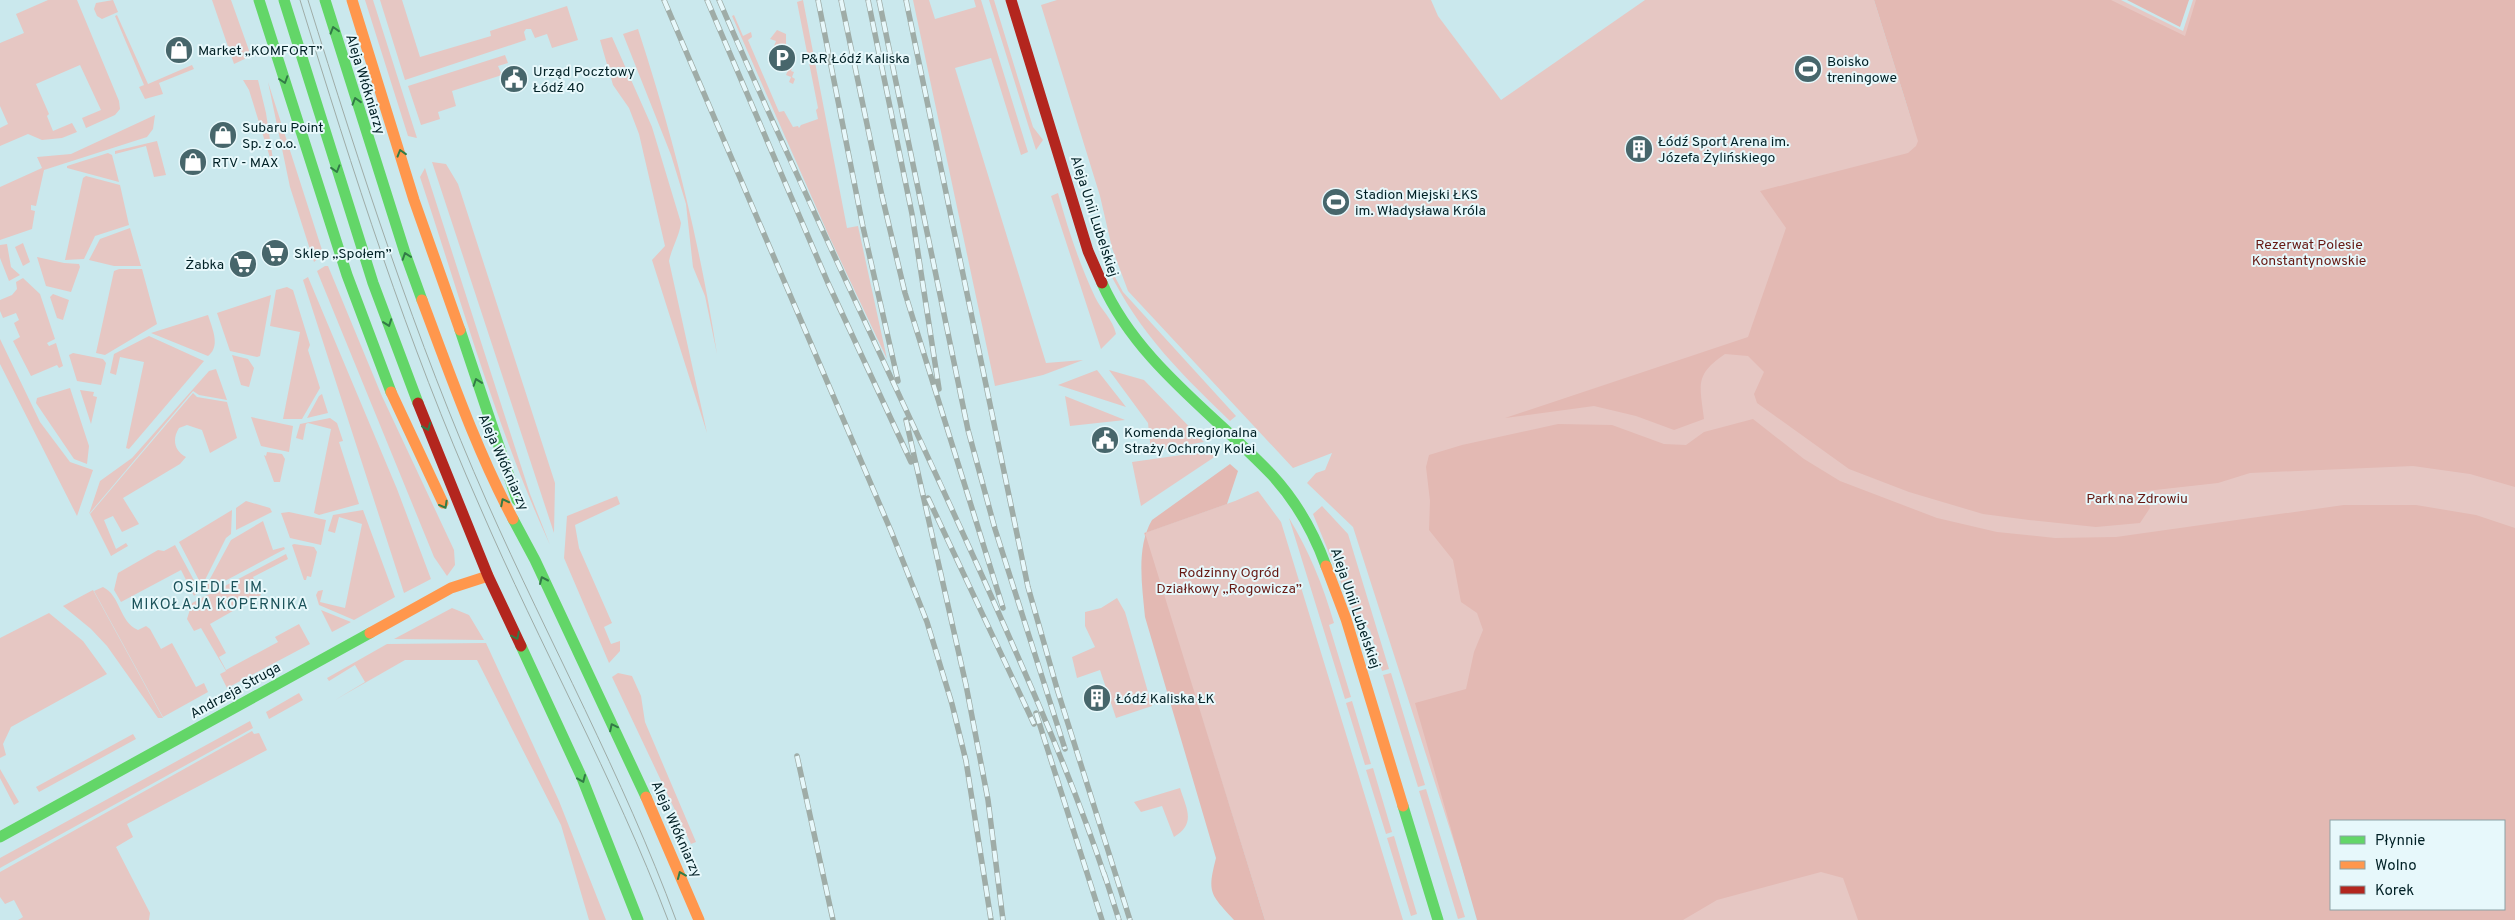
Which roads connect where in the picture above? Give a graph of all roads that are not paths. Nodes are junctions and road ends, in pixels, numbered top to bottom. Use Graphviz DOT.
graph roads {
  1 [pos="259,0"];
  2 [pos="284,0"];
  3 [pos="325,0"];
  4 [pos="352,0"];
  5 [pos="1011,0"];
  6 [pos="534,560"];
  7 [pos="488,576"];
  8 [pos="0,837"];
  9 [pos="638,920"];
  10 [pos="699,920"];
  11 [pos="1438,920"];
  1 -- 7 [label="main road, one-way"];
  2 -- 7 [label="main road, one-way"];
  6 -- 3 [label="main road, Aleja Włókniarzy, one-way"];
  6 -- 4 [label="main road, one-way"];
  5 -- 11 [label="main road, Aleja Unii Lubelskiej"];
  10 -- 6 [label="main road, Aleja Włókniarzy, one-way"];
  7 -- 8 [label="main road, Andrzeja Struga"];
  7 -- 9 [label="main road, one-way"];
}
